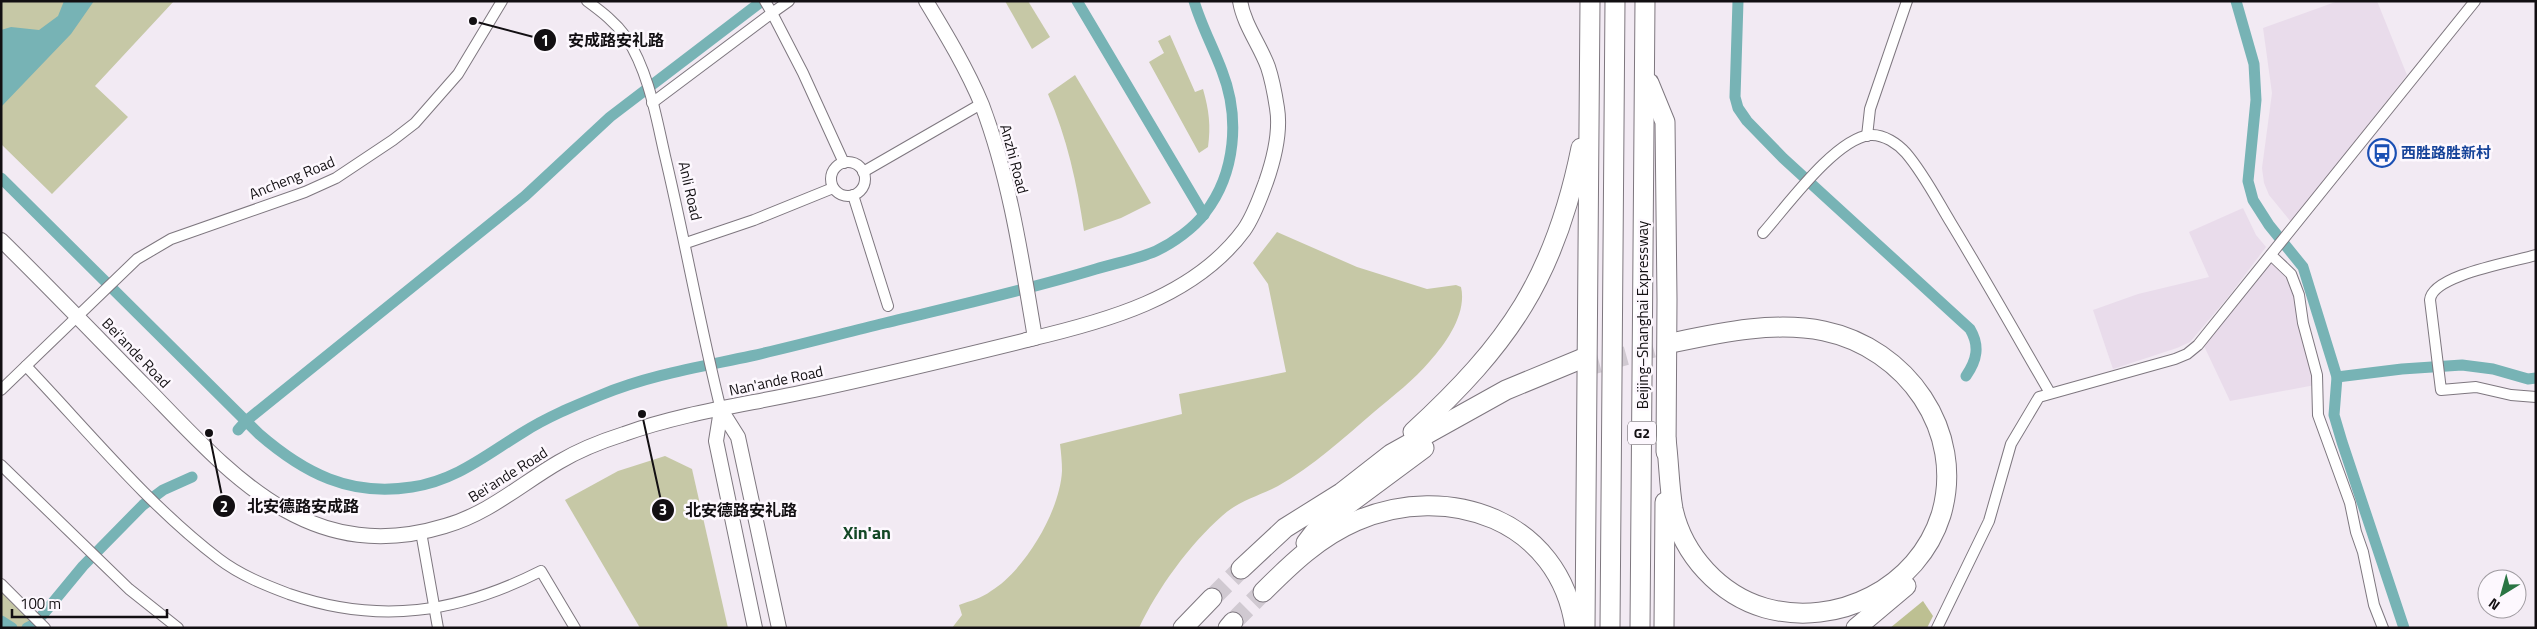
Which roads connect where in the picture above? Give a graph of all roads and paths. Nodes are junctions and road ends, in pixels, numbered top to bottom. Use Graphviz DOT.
graph roads {
  1 [pos="502,1"];
  2 [pos="587,1"];
  3 [pos="789,1"];
  4 [pos="926,1"];
  5 [pos="1240,1"];
  6 [pos="1590,1"];
  7 [pos="1615,1"];
  8 [pos="1645,1"];
  9 [pos="1906,1"];
  10 [pos="2475,1"];
  11 [pos="768,7"];
  12 [pos="1646,74"];
  13 [pos="651,98"];
  14 [pos="981,104"];
  15 [pos="1590,121"];
  16 [pos="1867,136"];
  17 [pos="844,162"];
  18 [pos="863,172"];
  19 [pos="833,188"];
  20 [pos="853,195"];
  21 [pos="1764,233"];
  22 [pos="1,240"];
  23 [pos="686,243"];
  24 [pos="2272,253"];
  25 [pos="2536,256"];
  26 [pos="888,306"];
  27 [pos="77,316"];
  28 [pos="1676,337"];
  29 [pos="1035,338"];
  30 [pos="26,366"];
  31 [pos="1,390"];
  32 [pos="2050,393"];
  33 [pos="2536,397"];
  34 [pos="720,410"];
  35 [pos="1943,429"];
  36 [pos="1666,439"];
  37 [pos="1391,454"];
  38 [pos="1,465"];
  39 [pos="421,532"];
  40 [pos="1289,566"];
  41 [pos="1241,568"];
  42 [pos="1,584"];
  43 [pos="1263,592"];
  44 [pos="1212,598"];
  45 [pos="435,608"];
  46 [pos="1664,619"];
  47 [pos="45,628"];
  48 [pos="178,628"];
  49 [pos="438,628"];
  50 [pos="575,628"];
  51 [pos="755,628"];
  52 [pos="779,628"];
  53 [pos="1183,628"];
  54 [pos="1575,628"];
  55 [pos="1584,628"];
  56 [pos="1610,628"];
  57 [pos="1640,628"];
  58 [pos="1856,628"];
  59 [pos="1937,628"];
  60 [pos="2383,628"];
  1 -- 27 [label="street, Ancheng Road"];
  2 -- 13 [label="street, Anli Road"];
  3 -- 11 [label="street"];
  4 -- 14 [label="street, Anzhi Road"];
  5 -- 29 [label="street, Nan'ande Road"];
  6 -- 15 [label="highway"];
  7 -- 56 [label="highway, Beijing–Shanghai Expressway / G2"];
  8 -- 12 [label="highway, Beijing–Shanghai Expressway / G2"];
  9 -- 16 [label="street"];
  10 -- 24 [label="street"];
  11 -- 13 [label="street"];
  11 -- 17 [label="street"];
  12 -- 36 [label="highway"];
  12 -- 57 [label="highway, Beijing–Shanghai Expressway / G2"];
  13 -- 23 [label="street, Anli Road"];
  14 -- 18 [label="street"];
  14 -- 29 [label="street, Anzhi Road"];
  15 -- 37 [label="highway"];
  15 -- 55 [label="highway"];
  16 -- 21 [label="street"];
  16 -- 32 [label="street"];
  17 -- 18 [label="street"];
  17 -- 19 [label="street"];
  18 -- 20 [label="street"];
  19 -- 20 [label="street"];
  19 -- 23 [label="street"];
  20 -- 26 [label="street"];
  22 -- 27 [label="street, Bei'ande Road"];
  23 -- 34 [label="street, Anli Road"];
  24 -- 32 [label="street"];
  24 -- 60 [label="street"];
  25 -- 33 [label="street"];
  27 -- 30 [label="street, Ancheng Road"];
  27 -- 39 [label="street, Bei'ande Road"];
  28 -- 35 [label="highway"];
  29 -- 34 [label="street, Nan'ande Road"];
  30 -- 31 [label="street, Ancheng Road"];
  30 -- 45 [label="street"];
  32 -- 59 [label="street"];
  34 -- 39 [label="street, Bei'ande Road"];
  34 -- 51 [label="street, Anli Road"];
  34 -- 52 [label="street, Anli Road"];
  35 -- 36 [label="highway"];
  35 -- 58 [label="highway"];
  36 -- 46 [label="highway"];
  37 -- 40 [label="highway"];
  37 -- 41 [label="highway"];
  38 -- 48 [label="street"];
  39 -- 45 [label="street"];
  40 -- 43 [label="highway"];
  40 -- 54 [label="highway"];
  42 -- 47 [label="street"];
  44 -- 53 [label="highway"];
  45 -- 49 [label="street"];
  45 -- 50 [label="street"];
}
